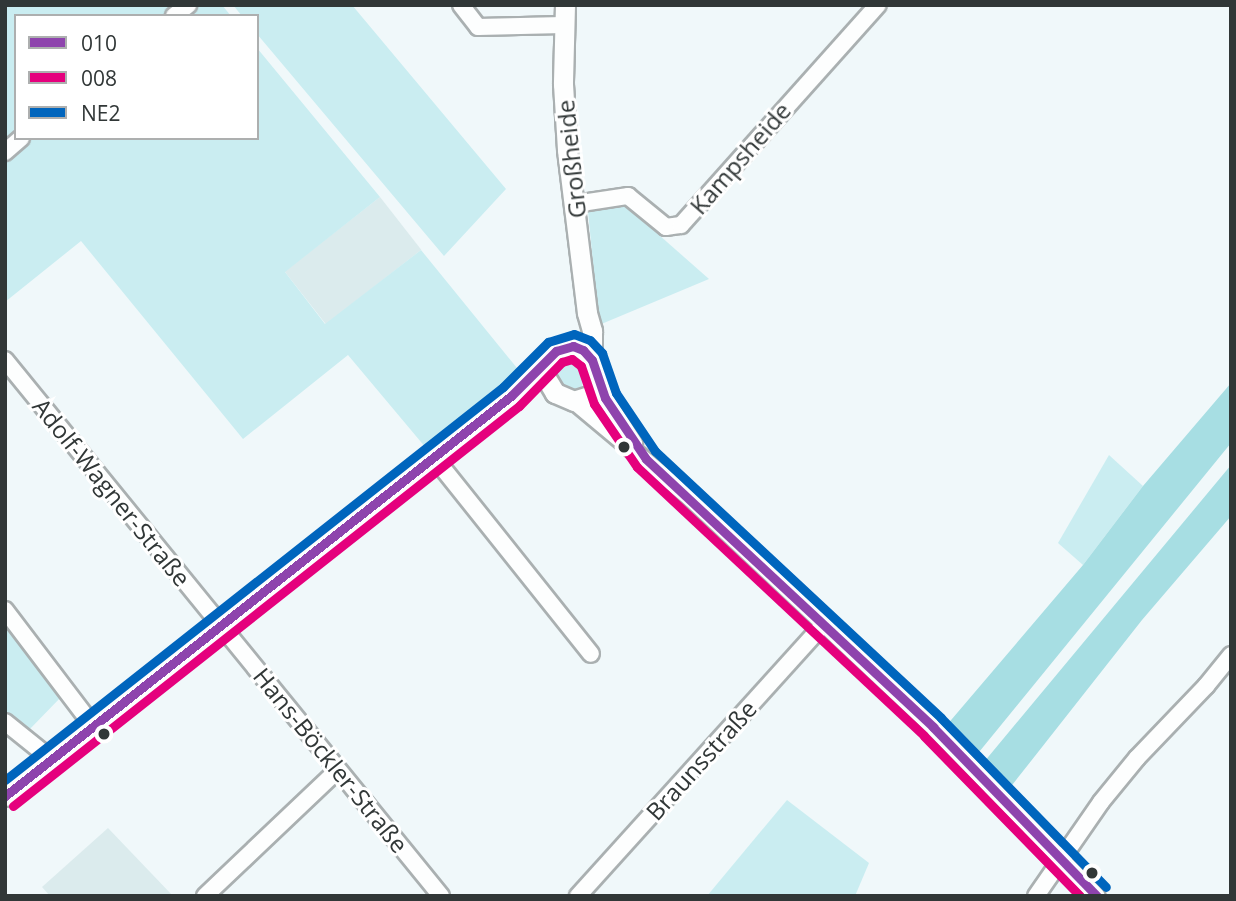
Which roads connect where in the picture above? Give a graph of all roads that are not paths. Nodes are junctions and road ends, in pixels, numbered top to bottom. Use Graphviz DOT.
graph roads {
  1 [pos="461,5"];
  2 [pos="565,5"];
  3 [pos="878,5"];
  4 [pos="563,25"];
  5 [pos="19,140"];
  6 [pos="5,152"];
  7 [pos="575,204"];
  8 [pos="587,313"];
  9 [pos="573,346"];
  10 [pos="5,360"];
  11 [pos="544,365"];
  12 [pos="595,368"];
  13 [pos="555,393"];
  14 [pos="511,396"];
  15 [pos="574,401"];
  16 [pos="433,456"];
  17 [pos="646,459"];
  18 [pos="5,610"];
  19 [pos="220,624"];
  20 [pos="824,624"];
  21 [pos="592,654"];
  22 [pos="1231,655"];
  23 [pos="5,722"];
  24 [pos="93,726"];
  25 [pos="51,759"];
  26 [pos="338,771"];
  27 [pos="5,796"];
  28 [pos="1060,858"];
  29 [pos="205,896"];
  30 [pos="441,896"];
  31 [pos="578,896"];
  32 [pos="1036,896"];
  33 [pos="1097,896"];
  1 -- 4 [label="street"];
  2 -- 4 [label="street, Großheide"];
  3 -- 7 [label="street, Kampsheide"];
  4 -- 7 [label="street, Großheide"];
  5 -- 6 [label="street"];
  7 -- 8 [label="street, Großheide"];
  8 -- 9 [label="street, Großheide"];
  8 -- 12 [label="street, Großheide"];
  9 -- 11 [label="street"];
  9 -- 12 [label="street"];
  10 -- 19 [label="street, Adolf-Wagner-Straße"];
  11 -- 13 [label="street"];
  11 -- 14 [label="street"];
  12 -- 15 [label="street"];
  12 -- 17 [label="street"];
  13 -- 14 [label="street"];
  13 -- 15 [label="street"];
  14 -- 16 [label="street"];
  15 -- 17 [label="street"];
  16 -- 19 [label="street"];
  16 -- 21 [label="street"];
  17 -- 20 [label="street"];
  18 -- 24 [label="street"];
  19 -- 24 [label="street"];
  19 -- 26 [label="street, Hans-Böckler-Straße"];
  20 -- 28 [label="street"];
  20 -- 31 [label="street, Braunsstraße"];
  22 -- 28 [label="street"];
  23 -- 25 [label="street"];
  24 -- 25 [label="street"];
  25 -- 27 [label="street"];
  26 -- 29 [label="street"];
  26 -- 30 [label="street, Hans-Böckler-Straße"];
  28 -- 32 [label="street"];
  28 -- 33 [label="street"];
}
